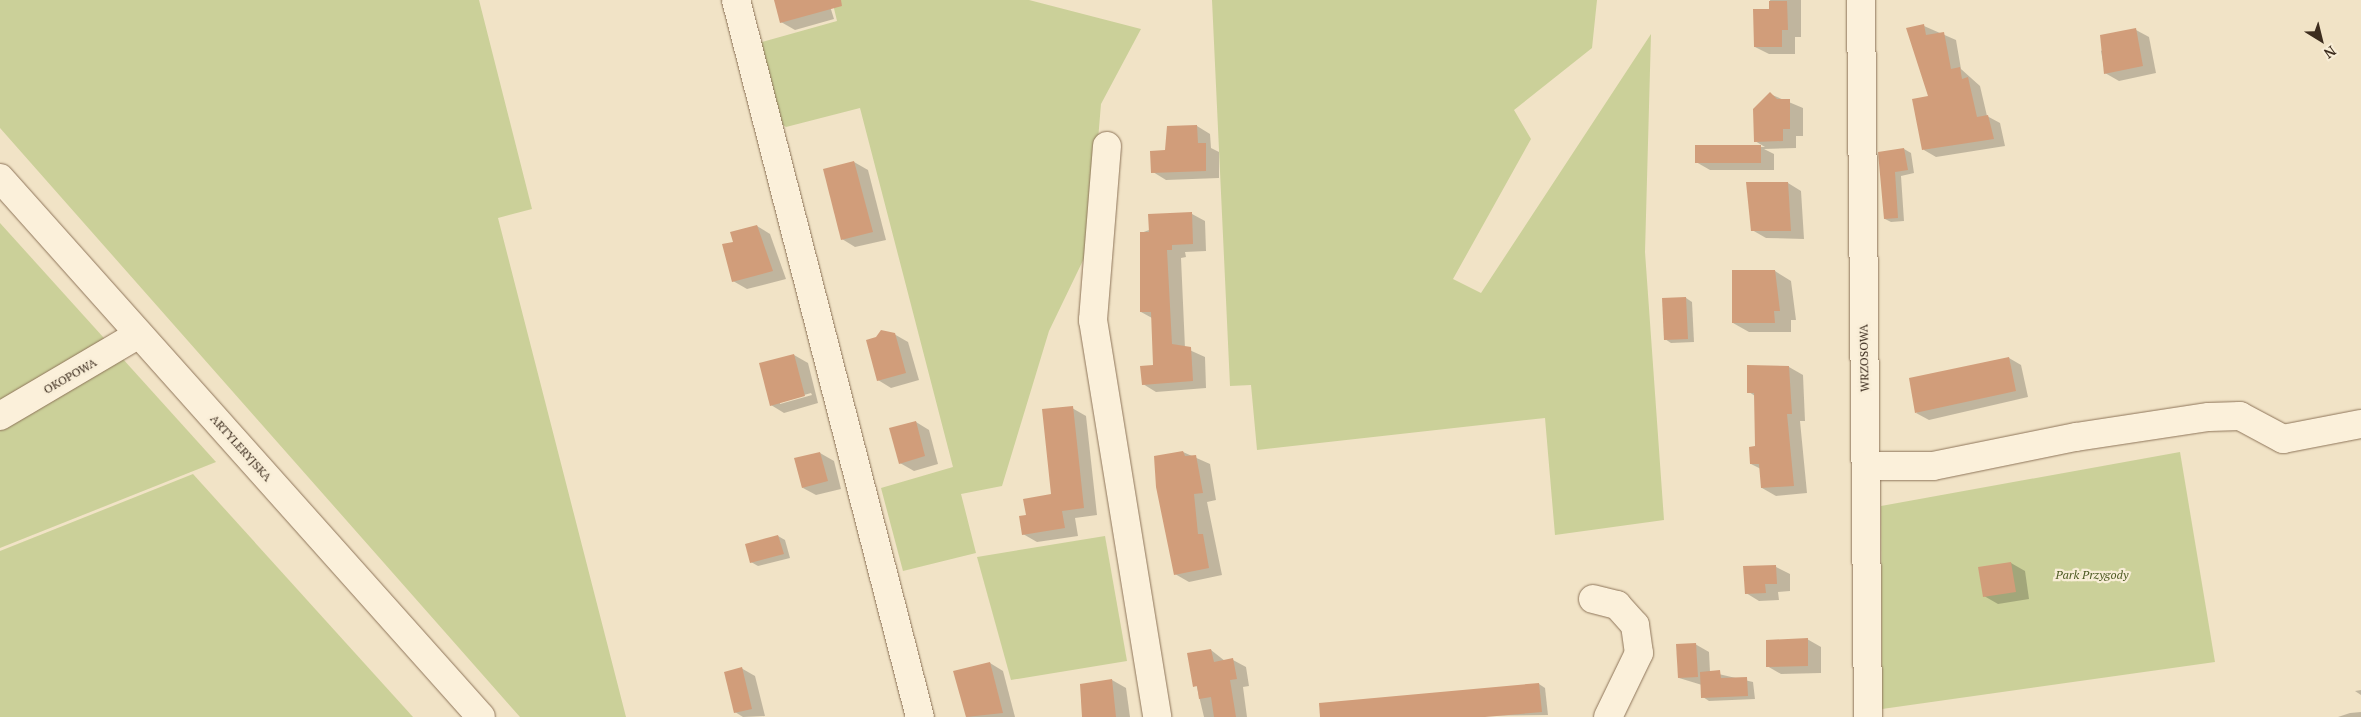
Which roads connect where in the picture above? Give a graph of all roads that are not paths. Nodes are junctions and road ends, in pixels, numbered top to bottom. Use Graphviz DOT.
graph roads {
  1 [pos="736,0"];
  2 [pos="1861,0"];
  3 [pos="1107,146"];
  4 [pos="0,178"];
  5 [pos="139,334"];
  6 [pos="0,416"];
  7 [pos="2361,424"];
  8 [pos="1866,466"];
  9 [pos="1593,599"];
  10 [pos="481,717"];
  11 [pos="920,717"];
  12 [pos="1157,717"];
  13 [pos="1608,717"];
  14 [pos="1868,717"];
  1 -- 11 [label="street"];
  2 -- 8 [label="street, WRZOSOWA"];
  3 -- 12 [label="street"];
  4 -- 5 [label="street, ARTYLERYJSKA"];
  5 -- 6 [label="street, OKOPOWA"];
  5 -- 10 [label="street, ARTYLERYJSKA"];
  7 -- 8 [label="street"];
  8 -- 14 [label="street, WRZOSOWA"];
  9 -- 13 [label="street"];
}
